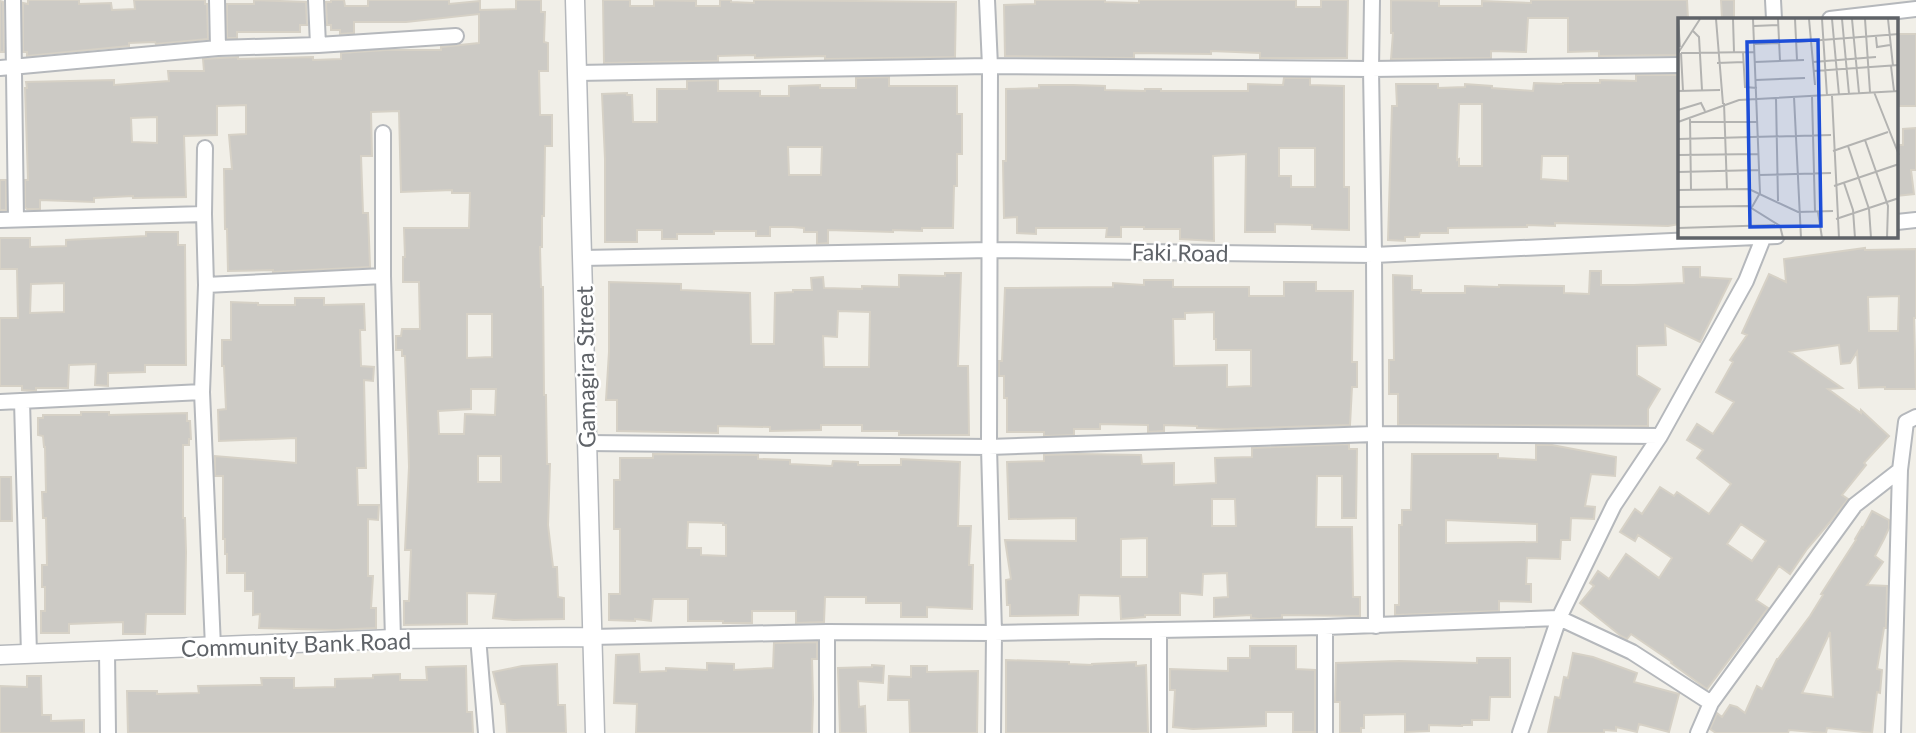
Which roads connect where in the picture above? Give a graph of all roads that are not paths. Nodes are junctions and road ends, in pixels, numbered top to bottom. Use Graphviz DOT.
graph roads {
  1 [pos="13,0"];
  2 [pos="218,0"];
  3 [pos="316,0"];
  4 [pos="575,0"];
  5 [pos="987,0"];
  6 [pos="1372,0"];
  7 [pos="1773,0"];
  8 [pos="1916,9"];
  9 [pos="1774,18"];
  10 [pos="1839,18"];
  11 [pos="456,36"];
  12 [pos="318,45"];
  13 [pos="218,48"];
  14 [pos="1678,65"];
  15 [pos="990,66"];
  16 [pos="7,68"];
  17 [pos="1371,69"];
  18 [pos="578,73"];
  19 [pos="383,133"];
  20 [pos="205,148"];
  21 [pos="204,214"];
  22 [pos="16,219"];
  23 [pos="0,220"];
  24 [pos="1916,220"];
  25 [pos="1898,222"];
  26 [pos="1746,238"];
  27 [pos="1768,238"];
  28 [pos="989,250"];
  29 [pos="1374,255"];
  30 [pos="582,258"];
  31 [pos="383,276"];
  32 [pos="206,285"];
  33 [pos="202,392"];
  34 [pos="22,401"];
  35 [pos="0,402"];
  36 [pos="1916,417"];
  37 [pos="1374,434"];
  38 [pos="1660,436"];
  39 [pos="586,443"];
  40 [pos="989,447"];
  41 [pos="1900,470"];
  42 [pos="1559,618"];
  43 [pos="1376,626"];
  44 [pos="1325,628"];
  45 [pos="1159,630"];
  46 [pos="827,632"];
  47 [pos="994,633"];
  48 [pos="478,637"];
  49 [pos="592,637"];
  50 [pos="393,639"];
  51 [pos="213,647"];
  52 [pos="107,652"];
  53 [pos="29,654"];
  54 [pos="0,655"];
  55 [pos="1711,703"];
  56 [pos="108,733"];
  57 [pos="486,733"];
  58 [pos="595,733"];
  59 [pos="827,733"];
  60 [pos="993,733"];
  61 [pos="1159,733"];
  62 [pos="1325,733"];
  63 [pos="1520,733"];
  64 [pos="1698,733"];
  65 [pos="1893,733"];
  1 -- 16 [label="street"];
  2 -- 13 [label="street"];
  3 -- 12 [label="street"];
  4 -- 18 [label="street, Gamagira Street"];
  5 -- 15 [label="street"];
  6 -- 17 [label="street"];
  7 -- 9 [label="street"];
  8 -- 10 [label="street"];
  11 -- 12 [label="street"];
  12 -- 13 [label="street"];
  13 -- 16 [label="street"];
  14 -- 17 [label="street"];
  15 -- 17 [label="street"];
  15 -- 18 [label="street"];
  15 -- 28 [label="street"];
  16 -- 22 [label="street"];
  17 -- 29 [label="street"];
  18 -- 30 [label="street, Gamagira Street"];
  19 -- 31 [label="street"];
  20 -- 21 [label="street"];
  21 -- 22 [label="street"];
  21 -- 32 [label="street"];
  22 -- 23 [label="street"];
  24 -- 25 [label="street"];
  26 -- 29 [label="street, Faki Road"];
  27 -- 38 [label="street"];
  28 -- 29 [label="street, Faki Road"];
  28 -- 30 [label="street, Faki Road"];
  28 -- 40 [label="street"];
  29 -- 37 [label="street"];
  30 -- 39 [label="street, Gamagira Street"];
  31 -- 32 [label="street"];
  31 -- 50 [label="street"];
  32 -- 33 [label="street"];
  33 -- 34 [label="street"];
  33 -- 51 [label="street"];
  34 -- 35 [label="street"];
  34 -- 53 [label="street"];
  36 -- 41 [label="street"];
  37 -- 38 [label="street"];
  37 -- 40 [label="street"];
  37 -- 43 [label="street"];
  38 -- 42 [label="street"];
  39 -- 40 [label="street"];
  39 -- 49 [label="street, Gamagira Street"];
  40 -- 47 [label="street"];
  41 -- 55 [label="street"];
  41 -- 65 [label="street"];
  42 -- 43 [label="street"];
  42 -- 55 [label="street"];
  42 -- 63 [label="street"];
  43 -- 44 [label="street"];
  44 -- 45 [label="street"];
  44 -- 62 [label="street"];
  45 -- 47 [label="street"];
  45 -- 61 [label="street"];
  46 -- 47 [label="street"];
  46 -- 49 [label="street"];
  46 -- 59 [label="street"];
  47 -- 60 [label="street"];
  48 -- 49 [label="street, Community Bank Road"];
  48 -- 50 [label="street, Community Bank Road"];
  48 -- 57 [label="street"];
  49 -- 58 [label="street, Gamagira Street"];
  50 -- 51 [label="street, Community Bank Road"];
  51 -- 52 [label="street, Community Bank Road"];
  52 -- 53 [label="street, Community Bank Road"];
  52 -- 56 [label="street"];
  53 -- 54 [label="street, Community Bank Road"];
  55 -- 64 [label="street"];
}
